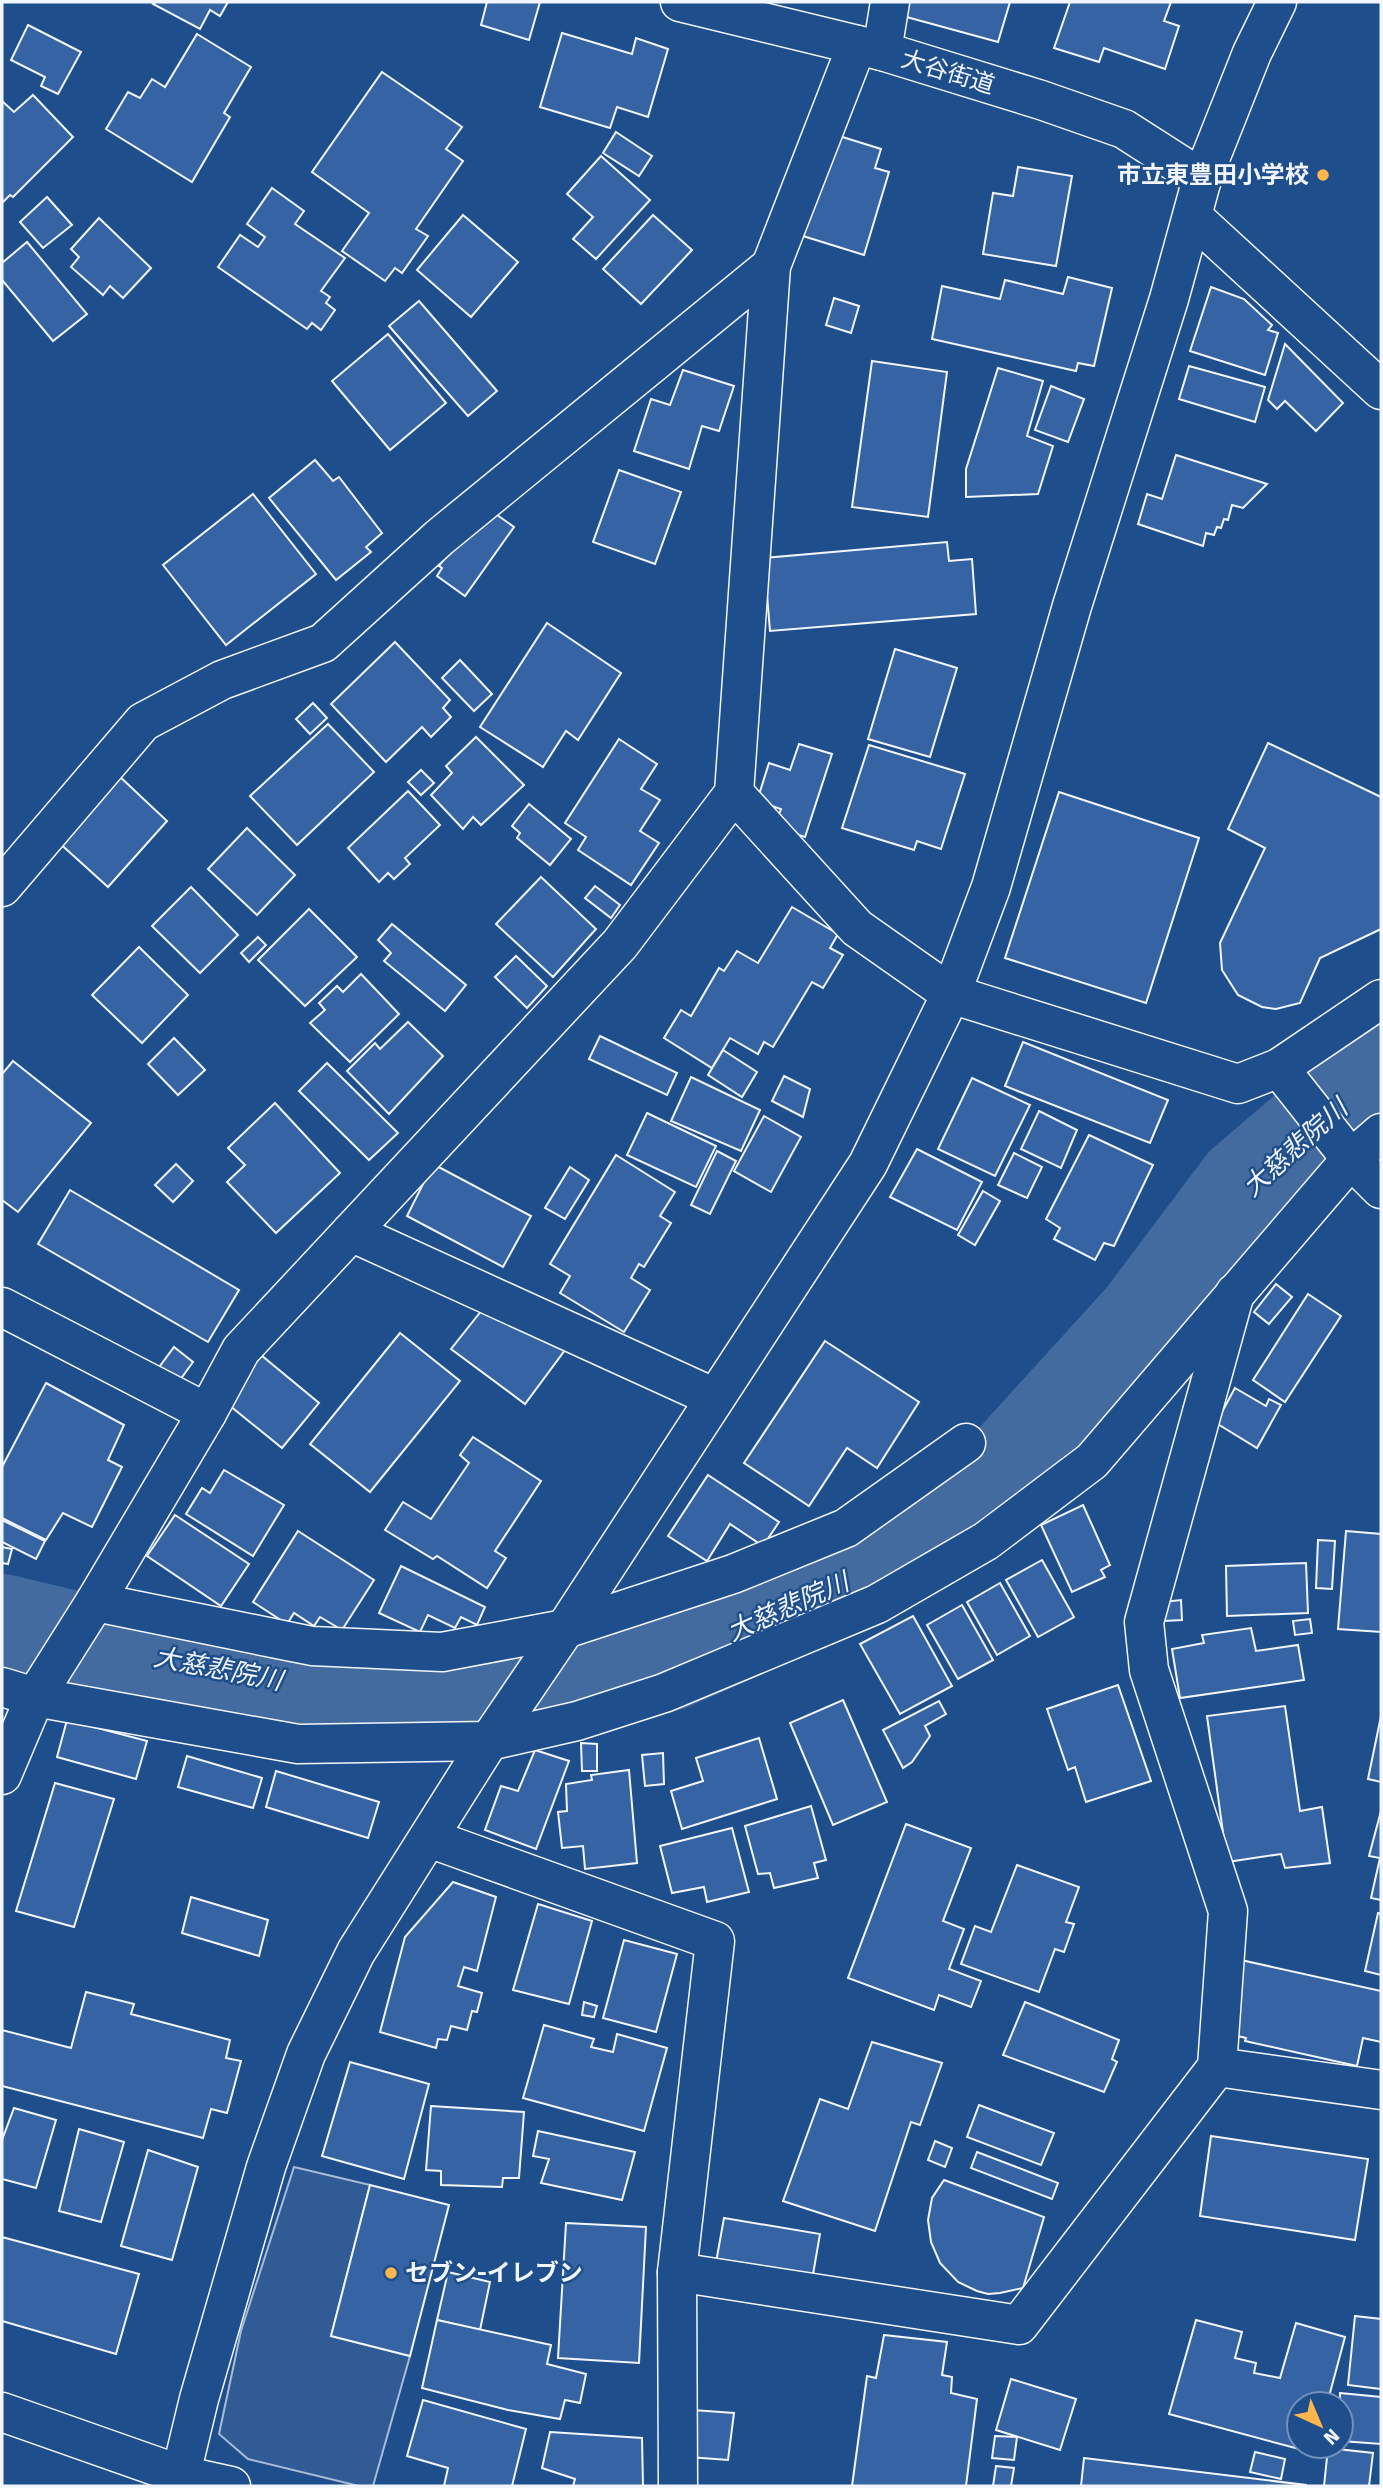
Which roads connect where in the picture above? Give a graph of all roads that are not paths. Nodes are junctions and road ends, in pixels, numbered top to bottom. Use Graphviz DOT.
graph roads {
  1 [pos="680,2"];
  2 [pos="890,2"];
  3 [pos="1277,2"];
  4 [pos="869,48"];
  5 [pos="1202,179"];
  6 [pos="1193,217"];
  7 [pos="771,266"];
  8 [pos="1381,390"];
  9 [pos="734,793"];
  10 [pos="2,887"];
  11 [pos="951,995"];
  12 [pos="1381,999"];
  13 [pos="1279,1068"];
  14 [pos="1381,1133"];
  15 [pos="1351,1159"];
  16 [pos="1381,1189"];
  17 [pos="351,1232"];
  18 [pos="1235,1293"];
  19 [pos="2,1307"];
  20 [pos="715,1398"];
  21 [pos="207,1413"];
  22 [pos="966,1443"];
  23 [pos="95,1602"];
  24 [pos="565,1629"];
  25 [pos="19,1692"];
  26 [pos="489,1741"];
  27 [pos="2,1775"];
  28 [pos="429,1838"];
  29 [pos="1217,2067"];
  30 [pos="1381,2090"];
  31 [pos="677,2272"];
  32 [pos="2,2412"];
  33 [pos="180,2480"];
  34 [pos="231,2486"];
  35 [pos="678,2486"];
  1 -- 4 [label="street, 大谷街道"];
  2 -- 4 [label="street"];
  3 -- 5 [label="street"];
  4 -- 5 [label="street, 大谷街道"];
  4 -- 7 [label="street"];
  5 -- 6 [label="street"];
  6 -- 8 [label="street"];
  6 -- 11 [label="street"];
  7 -- 9 [label="street"];
  7 -- 10 [label="street"];
  9 -- 11 [label="street"];
  9 -- 17 [label="street"];
  11 -- 13 [label="street"];
  11 -- 20 [label="street"];
  12 -- 13 [label="street"];
  13 -- 15 [label="street"];
  14 -- 15 [label="street"];
  15 -- 16 [label="street"];
  15 -- 18 [label="street"];
  17 -- 20 [label="street"];
  17 -- 21 [label="street"];
  18 -- 26 [label="street"];
  18 -- 29 [label="street"];
  19 -- 21 [label="street"];
  20 -- 24 [label="street"];
  21 -- 23 [label="street"];
  22 -- 24 [label="street"];
  23 -- 24 [label="street"];
  23 -- 25 [label="street"];
  24 -- 26 [label="street"];
  25 -- 26 [label="street"];
  25 -- 27 [label="street"];
  26 -- 28 [label="street"];
  28 -- 31 [label="street"];
  28 -- 33 [label="street"];
  29 -- 30 [label="street"];
  29 -- 31 [label="street"];
  31 -- 35 [label="street"];
  32 -- 33 [label="street"];
  33 -- 34 [label="street"];
}
